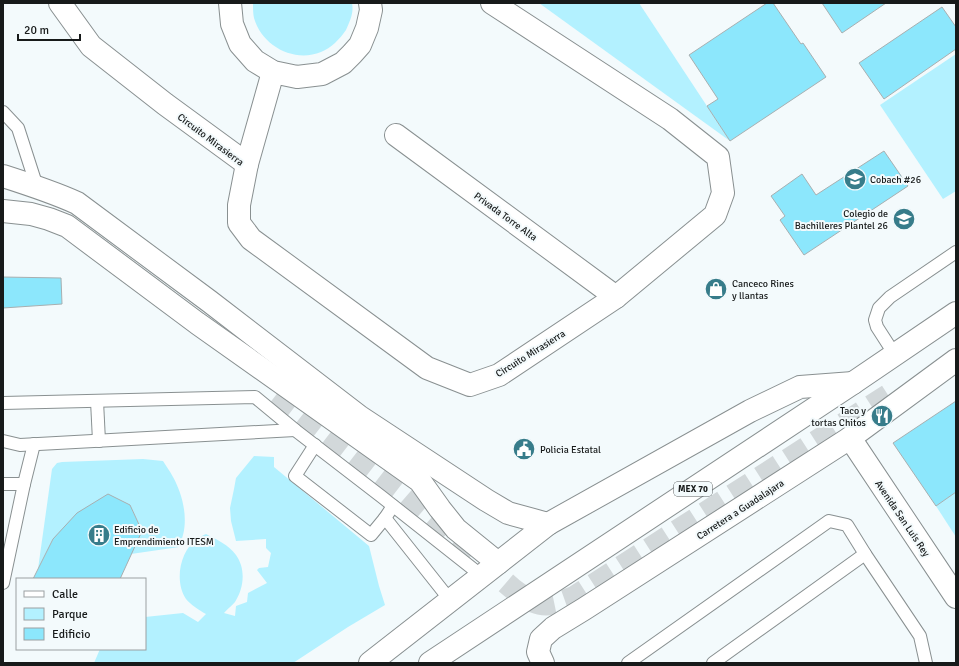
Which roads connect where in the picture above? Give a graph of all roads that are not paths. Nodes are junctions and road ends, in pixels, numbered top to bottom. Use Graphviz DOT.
graph roads {
  1 [pos="60,3"];
  2 [pos="230,3"];
  3 [pos="370,3"];
  4 [pos="492,3"];
  5 [pos="273,72"];
  6 [pos="3,112"];
  7 [pos="396,135"];
  8 [pos="246,164"];
  9 [pos="3,176"];
  10 [pos="37,187"];
  11 [pos="77,203"];
  12 [pos="3,211"];
  13 [pos="67,226"];
  14 [pos="956,252"];
  15 [pos="616,297"];
  16 [pos="956,313"];
  17 [pos="197,323"];
  18 [pos="895,355"];
  19 [pos="956,360"];
  20 [pos="938,373"];
  21 [pos="853,383"];
  22 [pos="276,395"];
  23 [pos="888,395"];
  24 [pos="97,401"];
  25 [pos="3,403"];
  26 [pos="295,430"];
  27 [pos="850,438"];
  28 [pos="3,441"];
  29 [pos="99,441"];
  30 [pos="34,444"];
  31 [pos="315,446"];
  32 [pos="3,484"];
  33 [pos="24,484"];
  34 [pos="393,506"];
  35 [pos="385,518"];
  36 [pos="548,524"];
  37 [pos="864,554"];
  38 [pos="490,570"];
  39 [pos="3,583"];
  40 [pos="956,597"];
  41 [pos="450,600"];
  42 [pos="370,663"];
  43 [pos="430,663"];
  44 [pos="543,663"];
  45 [pos="628,663"];
  46 [pos="713,663"];
  47 [pos="926,663"];
  1 -- 8 [label="main road, Circuito Mirasierra"];
  2 -- 5 [label="main road"];
  3 -- 5 [label="main road"];
  4 -- 15 [label="main road, Circuito Mirasierra"];
  5 -- 8 [label="main road"];
  6 -- 10 [label="lane"];
  7 -- 15 [label="main road, Privada Torre Alta"];
  8 -- 15 [label="main road, Circuito Mirasierra"];
  9 -- 10 [label="main road"];
  10 -- 11 [label="main road"];
  11 -- 13 [label="main road"];
  11 -- 36 [label="main road"];
  12 -- 13 [label="main road"];
  13 -- 17 [label="main road"];
  14 -- 18 [label="lane"];
  16 -- 18 [label="main road, MEX 70"];
  17 -- 22 [label="main road"];
  17 -- 38 [label="main road"];
  18 -- 21 [label="main road, MEX 70"];
  19 -- 20 [label="main road, Carretera a Guadalajara"];
  20 -- 23 [label="main road"];
  20 -- 27 [label="main road, Carretera a Guadalajara"];
  21 -- 36 [label="main road"];
  21 -- 43 [label="main road, MEX 70"];
  24 -- 25 [label="lane"];
  24 -- 26 [label="lane"];
  24 -- 29 [label="lane"];
  26 -- 29 [label="lane"];
  26 -- 31 [label="lane"];
  27 -- 40 [label="main road, Avenida San Luis Rey"];
  27 -- 44 [label="main road, Carretera a Guadalajara"];
  28 -- 30 [label="lane"];
  29 -- 30 [label="lane"];
  30 -- 33 [label="lane"];
  31 -- 34 [label="lane"];
  31 -- 35 [label="lane"];
  32 -- 33 [label="lane"];
  33 -- 39 [label="lane"];
  34 -- 35 [label="lane"];
  34 -- 38 [label="lane"];
  35 -- 41 [label="lane"];
  36 -- 38 [label="main road"];
  37 -- 45 [label="lane"];
  37 -- 46 [label="lane"];
  37 -- 47 [label="lane"];
  38 -- 41 [label="main road"];
  41 -- 42 [label="main road"];
}
